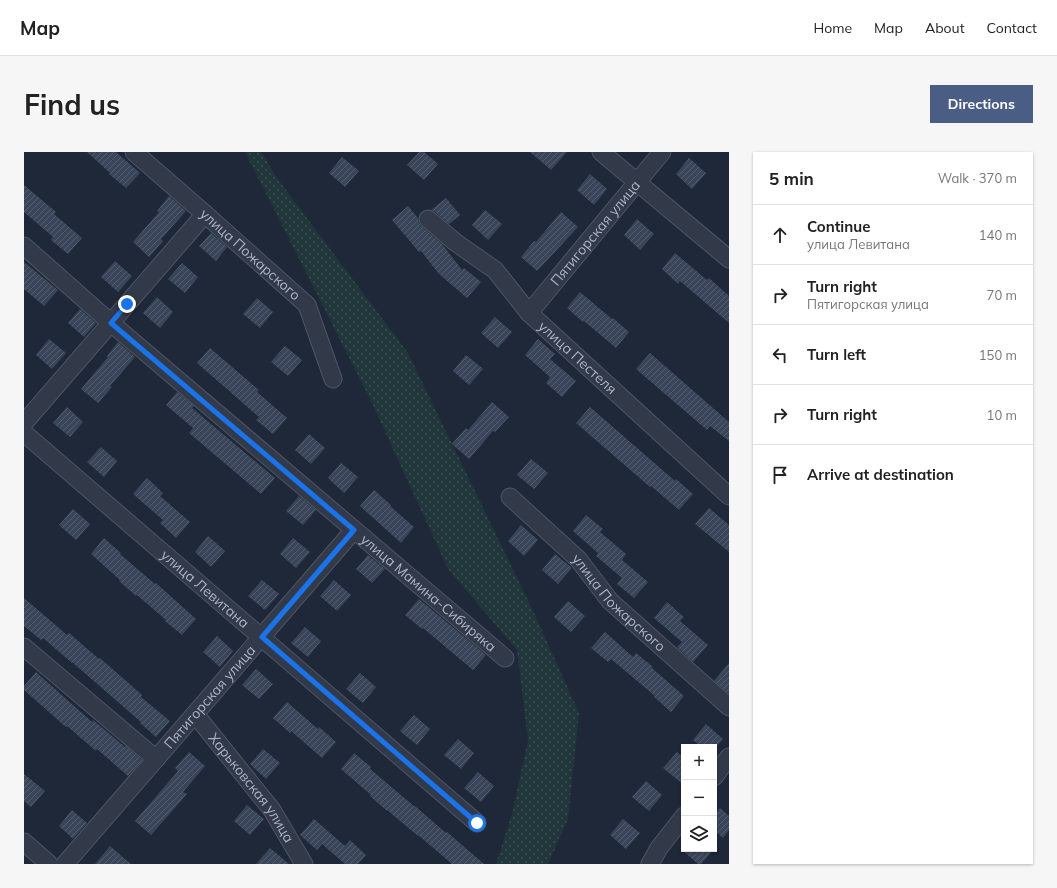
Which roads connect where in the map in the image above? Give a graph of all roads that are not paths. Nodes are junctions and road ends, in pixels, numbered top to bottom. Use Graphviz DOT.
graph roads {
  1 [pos="134,152"];
  2 [pos="601,152"];
  3 [pos="662,152"];
  4 [pos="637,181"];
  5 [pos="205,214"];
  6 [pos="428,219"];
  7 [pos="24,246"];
  8 [pos="729,259"];
  9 [pos="529,313"];
  10 [pos="111,323"];
  11 [pos="333,379"];
  12 [pos="24,423"];
  13 [pos="24,433"];
  14 [pos="729,496"];
  15 [pos="510,497"];
  16 [pos="354,530"];
  17 [pos="262,637"];
  18 [pos="24,647"];
  19 [pos="505,658"];
  20 [pos="729,707"];
  21 [pos="195,714"];
  22 [pos="729,758"];
  23 [pos="156,759"];
  24 [pos="717,773"];
  25 [pos="681,820"];
  26 [pos="477,823"];
  27 [pos="24,842"];
  28 [pos="49,864"];
  29 [pos="65,864"];
  30 [pos="304,864"];
  31 [pos="650,864"];
  1 -- 5 [label="street, улица Пожарского"];
  2 -- 4 [label="street"];
  3 -- 4 [label="street, Пятигорская улица"];
  4 -- 8 [label="street"];
  4 -- 9 [label="street, Пятигорская улица"];
  5 -- 10 [label="street"];
  5 -- 11 [label="street, улица Пожарского"];
  6 -- 9 [label="street, улица Пестеля"];
  7 -- 10 [label="street, улица Мамина-Сибиряка"];
  9 -- 14 [label="street, улица Пестеля"];
  10 -- 12 [label="street"];
  10 -- 16 [label="street, улица Мамина-Сибиряка"];
  13 -- 17 [label="street, улица Левитана"];
  15 -- 20 [label="street, улица Пожарского"];
  16 -- 17 [label="street, Пятигорская улица"];
  16 -- 19 [label="street, улица Мамина-Сибиряка"];
  17 -- 21 [label="street, Пятигорская улица"];
  17 -- 26 [label="street, улица Левитана"];
  18 -- 23 [label="street"];
  21 -- 23 [label="street, Пятигорская улица"];
  21 -- 30 [label="street, Харьковская улица"];
  22 -- 24 [label="street"];
  23 -- 29 [label="street, Пятигорская улица"];
  25 -- 31 [label="street"];
  27 -- 28 [label="street"];
}
